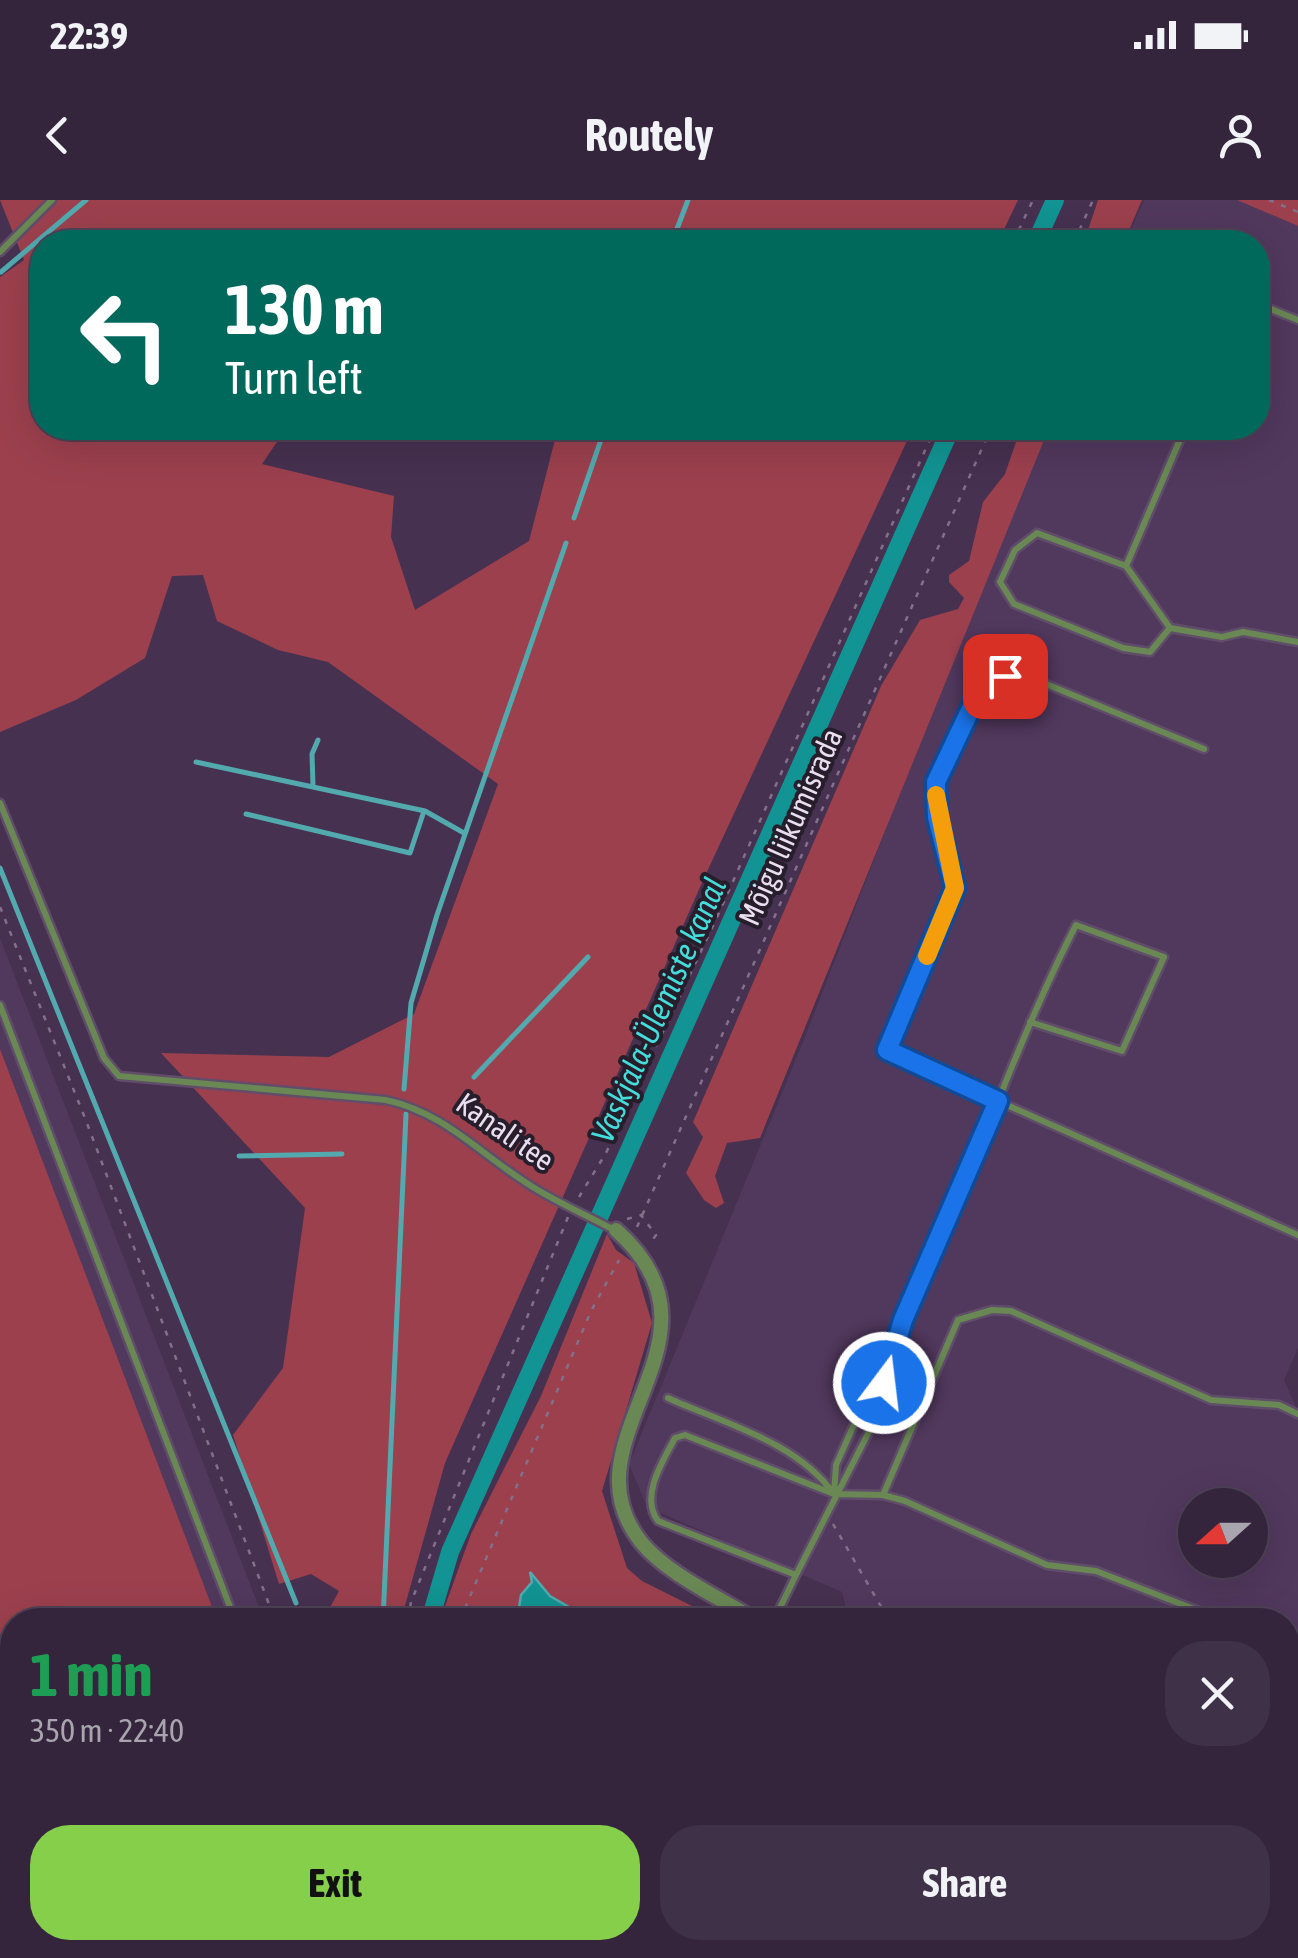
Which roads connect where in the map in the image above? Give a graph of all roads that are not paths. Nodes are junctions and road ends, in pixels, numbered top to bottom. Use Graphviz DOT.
graph roads {
  1 [pos="52,200"];
  2 [pos="0,252"];
  3 [pos="1270,309"];
  4 [pos="1298,320"];
  5 [pos="1180,440"];
  6 [pos="1126,566"];
  7 [pos="1170,628"];
  8 [pos="1298,642"];
  9 [pos="1204,749"];
  10 [pos="0,803"];
  11 [pos="0,1005"];
  12 [pos="1030,1022"];
  13 [pos="998,1101"];
  14 [pos="616,1230"];
  15 [pos="1298,1234"];
  16 [pos="890,1352"];
  17 [pos="668,1398"];
  18 [pos="1298,1414"];
  19 [pos="834,1494"];
  20 [pos="883,1495"];
  21 [pos="796,1575"];
  22 [pos="230,1608"];
  23 [pos="737,1608"];
  24 [pos="780,1608"];
  25 [pos="1191,1608"];
  1 -- 2 [label="lane"];
  3 -- 4 [label="lane"];
  5 -- 6 [label="lane"];
  6 -- 7 [label="lane"];
  6 -- 7 [label="lane"];
  7 -- 8 [label="lane"];
  9 -- 13 [label="lane"];
  10 -- 14 [label="lane, Kanali tee"];
  11 -- 22 [label="lane"];
  12 -- 12 [label="lane"];
  12 -- 13 [label="lane"];
  13 -- 15 [label="lane"];
  13 -- 16 [label="lane"];
  14 -- 23 [label="street, Kanali tee"];
  16 -- 19 [label="lane"];
  16 -- 19 [label="lane"];
  17 -- 19 [label="lane"];
  18 -- 20 [label="lane"];
  19 -- 20 [label="lane"];
  19 -- 21 [label="lane"];
  19 -- 21 [label="lane"];
  20 -- 25 [label="lane"];
  21 -- 24 [label="lane"];
}
